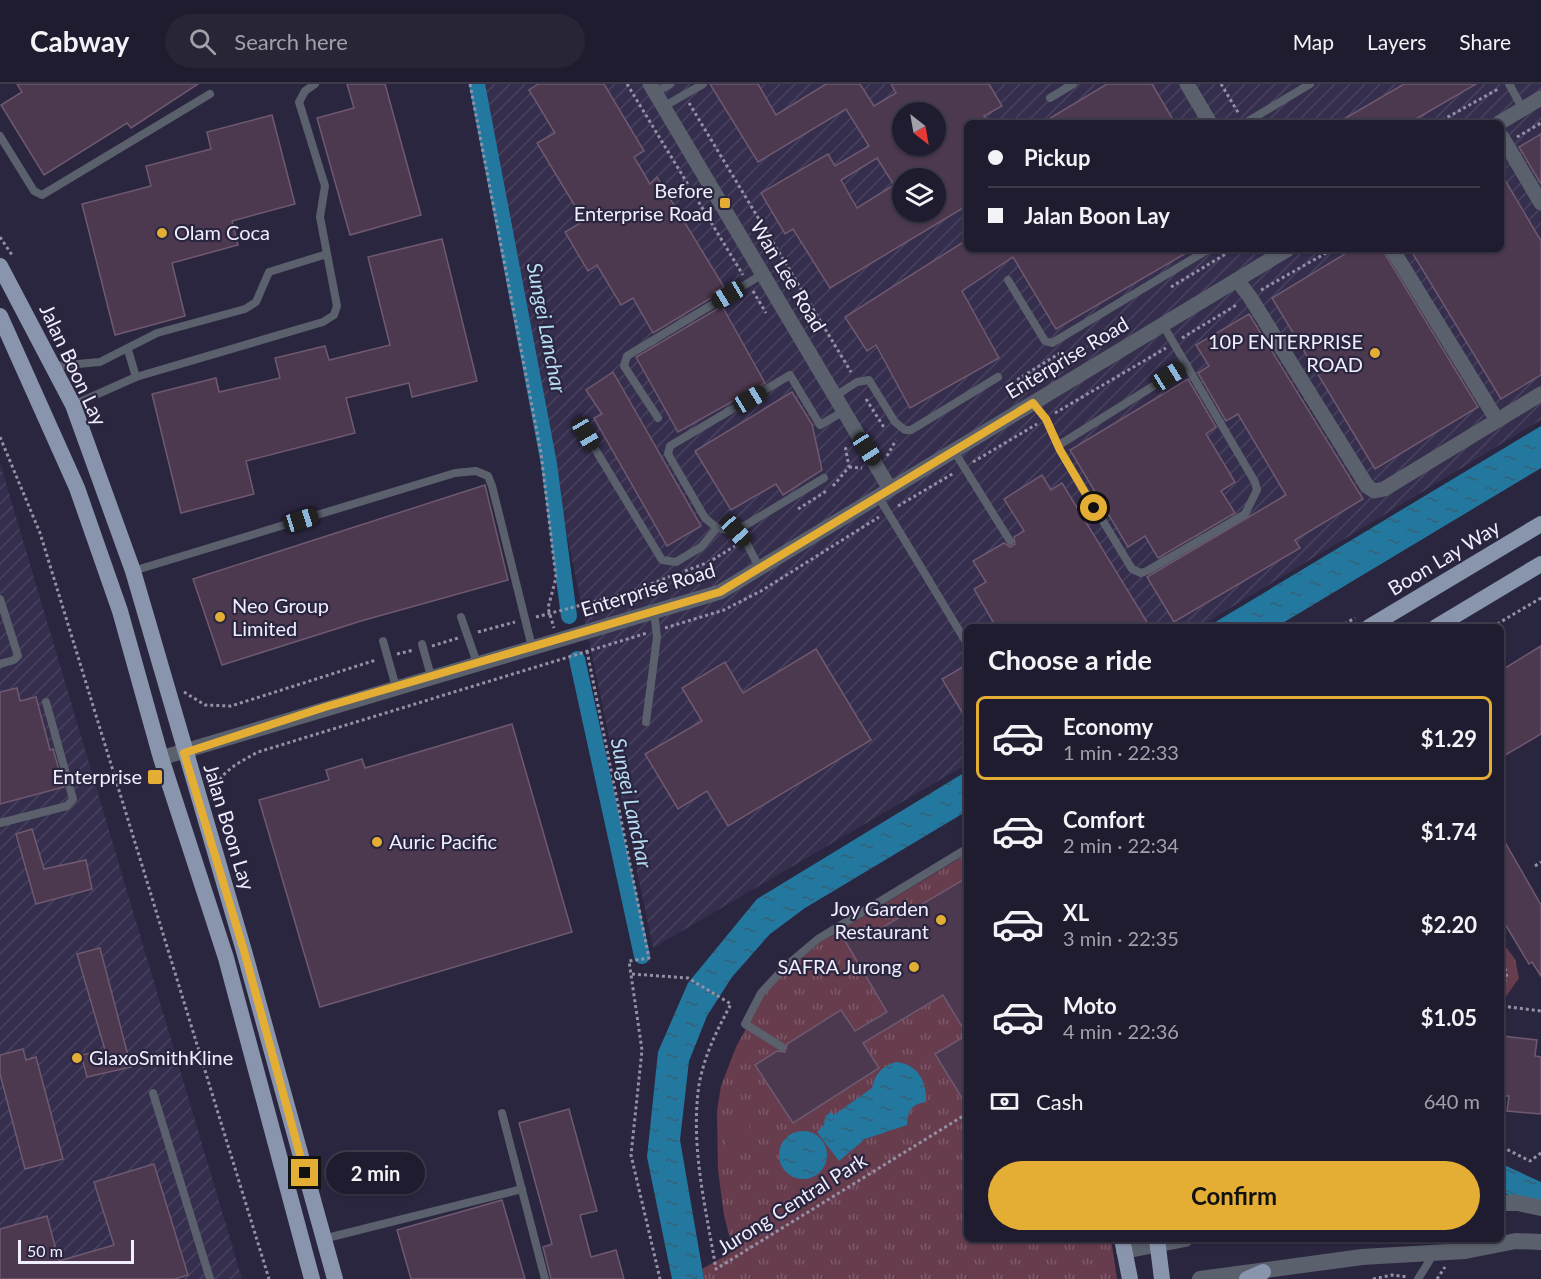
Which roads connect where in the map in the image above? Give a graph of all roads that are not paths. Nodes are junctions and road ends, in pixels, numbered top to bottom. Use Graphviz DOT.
graph roads {
  1 [pos="315,84"];
  2 [pos="670,84"];
  3 [pos="703,84"];
  4 [pos="1073,84"];
  5 [pos="1187,84"];
  6 [pos="1310,84"];
  7 [pos="1508,84"];
  8 [pos="652,88"];
  9 [pos="210,94"];
  10 [pos="1050,98"];
  11 [pos="1541,98"];
  12 [pos="663,107"];
  13 [pos="1523,109"];
  14 [pos="1208,120"];
  15 [pos="1250,120"];
  16 [pos="1504,120"];
  17 [pos="0,136"];
  18 [pos="1504,140"];
  19 [pos="1541,203"];
  20 [pos="1204,252"];
  21 [pos="1282,252"];
  22 [pos="1394,252"];
  23 [pos="327,254"];
  24 [pos="0,266"];
  25 [pos="763,274"];
  26 [pos="1008,280"];
  27 [pos="1237,280"];
  28 [pos="0,316"];
  29 [pos="1163,325"];
  30 [pos="128,350"];
  31 [pos="1187,365"];
  32 [pos="55,366"];
  33 [pos="136,377"];
  34 [pos="998,377"];
  35 [pos="1541,394"];
  36 [pos="835,396"];
  37 [pos="1033,403"];
  38 [pos="73,405"];
  39 [pos="837,415"];
  40 [pos="658,418"];
  41 [pos="1497,420"];
  42 [pos="586,434"];
  43 [pos="1059,445"];
  44 [pos="954,451"];
  45 [pos="824,478"];
  46 [pos="884,493"];
  47 [pos="1541,524"];
  48 [pos="717,528"];
  49 [pos="736,531"];
  50 [pos="1010,541"];
  51 [pos="1541,564"];
  52 [pos="760,569"];
  53 [pos="133,571"];
  54 [pos="0,599"];
  55 [pos="654,612"];
  56 [pos="461,617"];
  57 [pos="1374,624"];
  58 [pos="1441,624"];
  59 [pos="964,638"];
  60 [pos="383,641"];
  61 [pos="422,644"];
  62 [pos="532,647"];
  63 [pos="477,663"];
  64 [pos="0,664"];
  65 [pos="432,676"];
  66 [pos="396,687"];
  67 [pos="46,702"];
  68 [pos="646,722"];
  69 [pos="184,753"];
  70 [pos="160,758"];
  71 [pos="0,824"];
  72 [pos="964,850"];
  73 [pos="782,1047"];
  74 [pos="153,1093"];
  75 [pos="502,1113"];
  76 [pos="522,1189"];
  77 [pos="1504,1203"];
  78 [pos="1541,1208"];
  79 [pos="323,1239"];
  80 [pos="1149,1242"];
  81 [pos="1158,1242"];
  82 [pos="1541,1242"];
  83 [pos="1123,1245"];
  84 [pos="1434,1254"];
  85 [pos="1263,1272"];
  86 [pos="210,1279"];
  87 [pos="312,1279"];
  88 [pos="335,1279"];
  89 [pos="545,1279"];
  90 [pos="1130,1279"];
  91 [pos="1162,1279"];
  92 [pos="1200,1279"];
  93 [pos="1247,1279"];
  94 [pos="1418,1279"];
  1 -- 23 [label="lane"];
  2 -- 8 [label="lane"];
  3 -- 12 [label="lane"];
  4 -- 10 [label="lane"];
  5 -- 14 [label="street"];
  6 -- 15 [label="lane"];
  7 -- 13 [label="lane"];
  8 -- 12 [label="street, Wan Lee Road"];
  9 -- 17 [label="lane"];
  11 -- 13 [label="street"];
  12 -- 25 [label="street, Wan Lee Road"];
  13 -- 16 [label="street"];
  18 -- 19 [label="street"];
  20 -- 26 [label="lane"];
  21 -- 27 [label="street, Enterprise Road"];
  22 -- 41 [label="street"];
  23 -- 30 [label="lane"];
  23 -- 33 [label="lane"];
  24 -- 32 [label="main road, Jalan Boon Lay"];
  25 -- 36 [label="street, Wan Lee Road"];
  25 -- 40 [label="lane"];
  27 -- 29 [label="street, Enterprise Road"];
  27 -- 41 [label="street"];
  28 -- 70 [label="main road"];
  29 -- 31 [label="lane"];
  29 -- 37 [label="street, Enterprise Road"];
  30 -- 32 [label="lane"];
  30 -- 33 [label="lane"];
  31 -- 43 [label="lane"];
  31 -- 43 [label="lane"];
  32 -- 38 [label="main road, Jalan Boon Lay"];
  33 -- 38 [label="lane"];
  34 -- 36 [label="lane"];
  35 -- 41 [label="street"];
  36 -- 39 [label="street, Wan Lee Road"];
  37 -- 43 [label="lane"];
  37 -- 44 [label="street, Enterprise Road"];
  38 -- 53 [label="main road, Jalan Boon Lay"];
  39 -- 46 [label="street, Wan Lee Road"];
  39 -- 48 [label="lane"];
  42 -- 48 [label="lane"];
  44 -- 46 [label="street, Enterprise Road"];
  44 -- 50 [label="lane"];
  45 -- 49 [label="lane"];
  46 -- 52 [label="street, Enterprise Road"];
  46 -- 59 [label="lane"];
  47 -- 57 [label="main road, Boon Lay Way"];
  48 -- 49 [label="lane"];
  49 -- 52 [label="lane"];
  51 -- 58 [label="main road"];
  52 -- 55 [label="street, Enterprise Road"];
  53 -- 62 [label="lane"];
  53 -- 69 [label="main road, Jalan Boon Lay"];
  54 -- 64 [label="lane"];
  55 -- 62 [label="street, Enterprise Road"];
  55 -- 68 [label="lane"];
  56 -- 63 [label="lane"];
  60 -- 66 [label="lane"];
  61 -- 65 [label="lane"];
  62 -- 63 [label="street, Enterprise Road"];
  63 -- 65 [label="street, Enterprise Road"];
  65 -- 66 [label="street, Enterprise Road"];
  66 -- 69 [label="street, Enterprise Road"];
  67 -- 71 [label="lane"];
  69 -- 70 [label="street, Enterprise Road"];
  69 -- 79 [label="main road, Jalan Boon Lay"];
  70 -- 87 [label="main road"];
  72 -- 73 [label="lane"];
  74 -- 86 [label="lane"];
  75 -- 76 [label="lane"];
  76 -- 79 [label="lane"];
  76 -- 89 [label="lane"];
  77 -- 78 [label="street"];
  79 -- 88 [label="main road, Jalan Boon Lay"];
  80 -- 83 [label="street"];
  81 -- 91 [label="main road"];
  82 -- 84 [label="street"];
  83 -- 90 [label="main road"];
  84 -- 85 [label="street"];
  84 -- 94 [label="lane"];
  85 -- 92 [label="street"];
  85 -- 93 [label="main road"];
}
